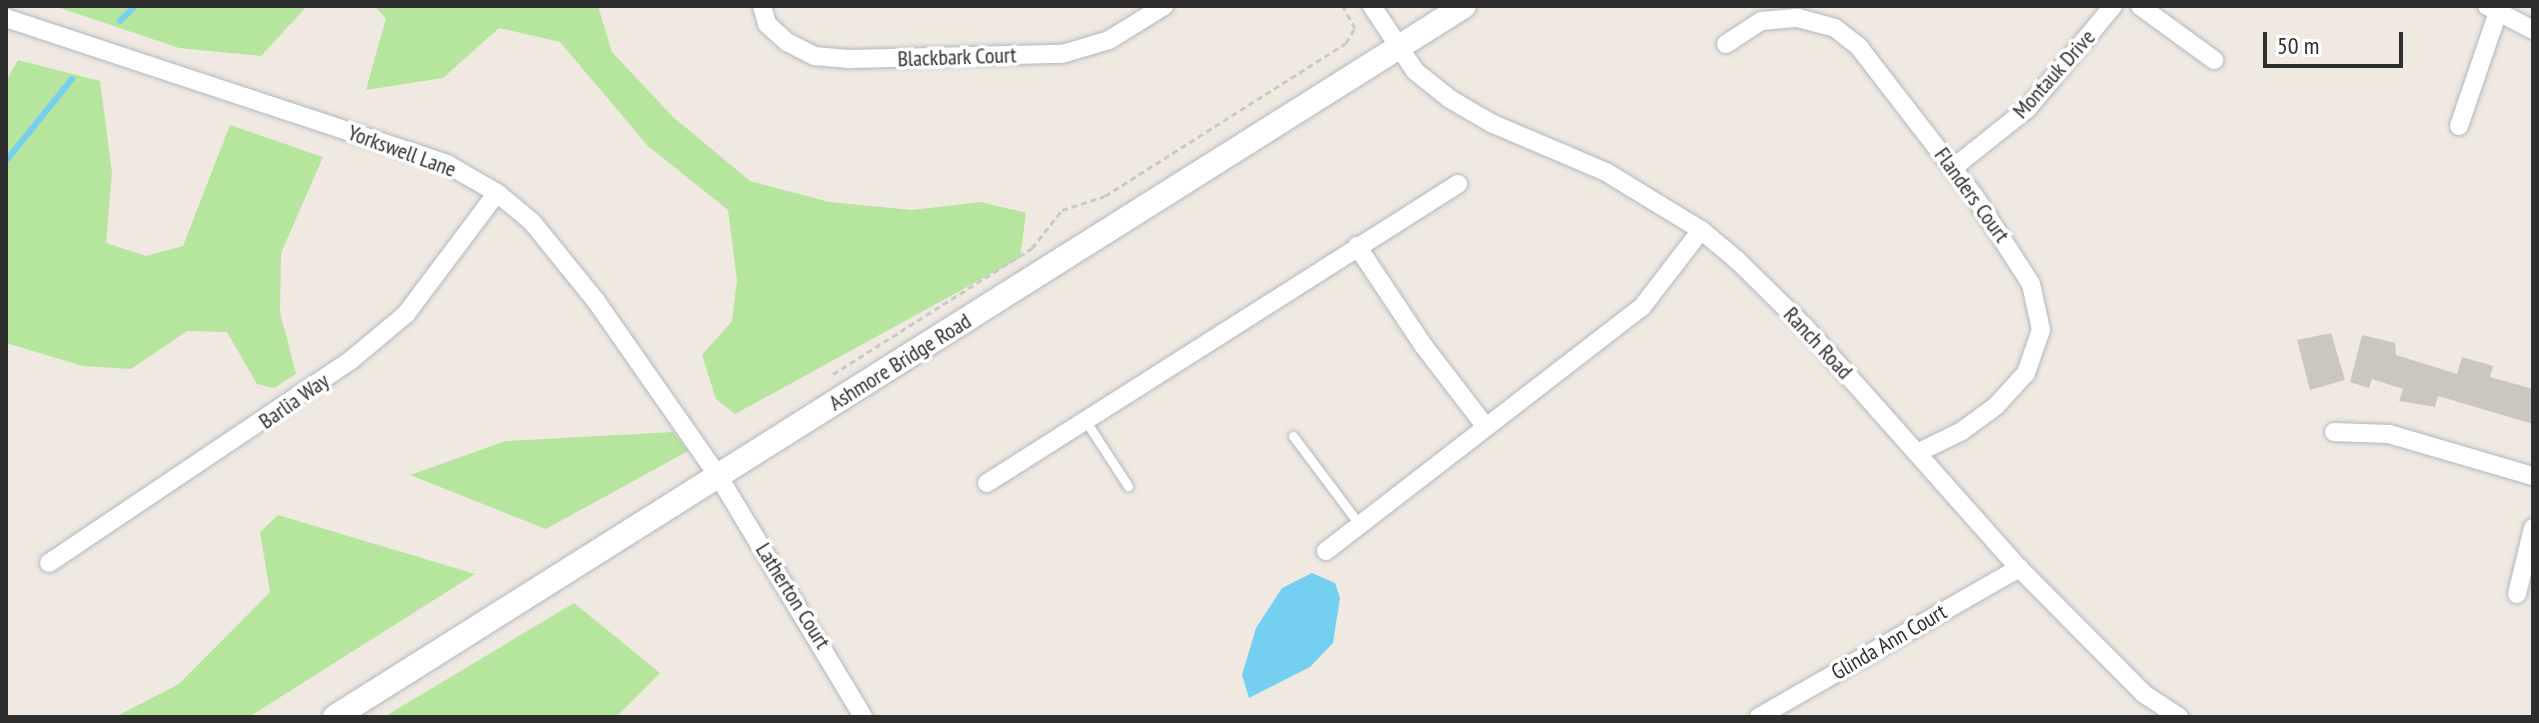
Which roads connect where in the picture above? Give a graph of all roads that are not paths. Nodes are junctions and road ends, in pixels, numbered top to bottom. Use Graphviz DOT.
graph roads {
  1 [pos="762,6"];
  2 [pos="1164,6"];
  3 [pos="1372,6"];
  4 [pos="1464,6"];
  5 [pos="2113,6"];
  6 [pos="2140,6"];
  7 [pos="2494,8"];
  8 [pos="6,18"];
  9 [pos="2533,30"];
  10 [pos="1726,44"];
  11 [pos="1398,48"];
  12 [pos="2214,60"];
  13 [pos="2459,126"];
  14 [pos="1953,168"];
  15 [pos="1458,184"];
  16 [pos="497,193"];
  17 [pos="1701,230"];
  18 [pos="1357,246"];
  19 [pos="1085,420"];
  20 [pos="1486,427"];
  21 [pos="2334,432"];
  22 [pos="1293,436"];
  23 [pos="1919,452"];
  24 [pos="2533,476"];
  25 [pos="719,477"];
  26 [pos="987,483"];
  27 [pos="1128,486"];
  28 [pos="1359,524"];
  29 [pos="2533,528"];
  30 [pos="1326,551"];
  31 [pos="49,563"];
  32 [pos="2019,568"];
  33 [pos="2517,594"];
  34 [pos="335,717"];
  35 [pos="863,717"];
  36 [pos="1759,717"];
  37 [pos="2179,717"];
  1 -- 2 [label="street, Blackbark Court"];
  3 -- 11 [label="street, Ranch Road"];
  4 -- 11 [label="main road, Ashmore Bridge Road"];
  5 -- 14 [label="street, Montauk Drive"];
  6 -- 12 [label="street"];
  7 -- 9 [label="street"];
  7 -- 13 [label="street"];
  8 -- 16 [label="street, Yorkswell Lane"];
  10 -- 14 [label="street, Flanders Court"];
  11 -- 17 [label="street, Ranch Road"];
  11 -- 25 [label="main road, Ashmore Bridge Road"];
  14 -- 23 [label="street, Flanders Court"];
  15 -- 18 [label="street"];
  16 -- 25 [label="street, Yorkswell Lane"];
  16 -- 31 [label="street, Barlia Way"];
  17 -- 20 [label="street"];
  17 -- 23 [label="street, Ranch Road"];
  18 -- 19 [label="street"];
  18 -- 20 [label="street"];
  19 -- 26 [label="street"];
  19 -- 27 [label="lane"];
  20 -- 28 [label="street"];
  21 -- 24 [label="street"];
  22 -- 28 [label="lane"];
  23 -- 32 [label="street, Ranch Road"];
  25 -- 34 [label="main road, Ashmore Bridge Road"];
  25 -- 35 [label="street, Latherton Court"];
  28 -- 30 [label="street"];
  29 -- 33 [label="street"];
  32 -- 36 [label="street, Glinda Ann Court"];
  32 -- 37 [label="street, Ranch Road"];
}
